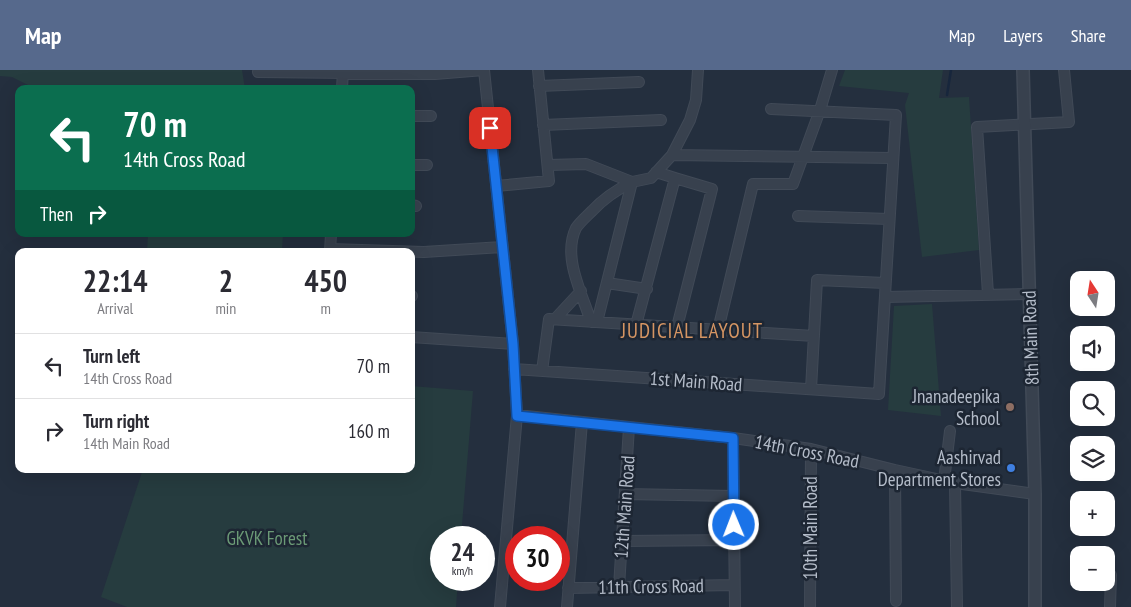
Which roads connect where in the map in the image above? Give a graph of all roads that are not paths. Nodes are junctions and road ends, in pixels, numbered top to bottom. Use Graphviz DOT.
graph roads {
  1 [pos="484,70"];
  2 [pos="538,70"];
  3 [pos="698,70"];
  4 [pos="832,70"];
  5 [pos="1023,70"];
  6 [pos="1064,70"];
  7 [pos="258,72"];
  8 [pos="343,72"];
  9 [pos="639,82"];
  10 [pos="342,85"];
  11 [pos="539,86"];
  12 [pos="771,109"];
  13 [pos="820,110"];
  14 [pos="415,116"];
  15 [pos="431,116"];
  16 [pos="661,120"];
  17 [pos="543,125"];
  18 [pos="1024,125"];
  19 [pos="672,155"];
  20 [pos="801,158"];
  21 [pos="893,158"];
  22 [pos="415,165"];
  23 [pos="548,165"];
  24 [pos="427,166"];
  25 [pos="656,172"];
  26 [pos="675,178"];
  27 [pos="632,182"];
  28 [pos="496,186"];
  29 [pos="798,216"];
  30 [pos="890,219"];
  31 [pos="502,247"];
  32 [pos="415,252"];
  33 [pos="607,283"];
  34 [pos="886,283"];
  35 [pos="647,289"];
  36 [pos="581,291"];
  37 [pos="988,294"];
  38 [pos="1029,294"];
  39 [pos="885,297"];
  40 [pos="555,319"];
  41 [pos="594,322"];
  42 [pos="636,324"];
  43 [pos="677,327"];
  44 [pos="718,330"];
  45 [pos="814,336"];
  46 [pos="415,337"];
  47 [pos="513,344"];
  48 [pos="514,369"];
  49 [pos="542,371"];
  50 [pos="811,389"];
  51 [pos="517,416"];
  52 [pos="582,422"];
  53 [pos="629,427"];
  54 [pos="950,431"];
  55 [pos="733,438"];
  56 [pos="811,449"];
  57 [pos="894,470"];
  58 [pos="944,481"];
  59 [pos="955,483"];
  60 [pos="625,494"];
  61 [pos="1035,494"];
  62 [pos="733,496"];
  63 [pos="734,540"];
  64 [pos="622,541"];
  65 [pos="570,564"];
  66 [pos="734,585"];
  67 [pos="619,587"];
  68 [pos="570,588"];
  69 [pos="568,591"];
  70 [pos="1110,591"];
  71 [pos="896,601"];
  72 [pos="500,607"];
  73 [pos="566,607"];
  74 [pos="734,607"];
  75 [pos="810,607"];
  76 [pos="957,607"];
  77 [pos="1035,607"];
  78 [pos="1110,607"];
  1 -- 8 [label="street"];
  1 -- 28 [label="street"];
  2 -- 11 [label="street"];
  3 -- 19 [label="street"];
  4 -- 13 [label="street"];
  5 -- 18 [label="street, 8th Main Road"];
  6 -- 18 [label="street"];
  7 -- 8 [label="street"];
  8 -- 10 [label="street"];
  9 -- 11 [label="street"];
  11 -- 17 [label="street"];
  12 -- 13 [label="street"];
  13 -- 20 [label="street"];
  13 -- 21 [label="street"];
  14 -- 15 [label="street"];
  16 -- 17 [label="street"];
  17 -- 23 [label="street"];
  18 -- 37 [label="street"];
  18 -- 38 [label="street, 8th Main Road"];
  19 -- 20 [label="street"];
  19 -- 25 [label="street"];
  20 -- 21 [label="street"];
  20 -- 44 [label="street"];
  21 -- 30 [label="street"];
  22 -- 24 [label="street"];
  23 -- 27 [label="street"];
  23 -- 28 [label="street"];
  25 -- 26 [label="street"];
  25 -- 27 [label="street"];
  26 -- 35 [label="street"];
  26 -- 43 [label="street"];
  27 -- 33 [label="street"];
  27 -- 36 [label="street"];
  28 -- 31 [label="street"];
  29 -- 30 [label="street"];
  30 -- 34 [label="street"];
  31 -- 32 [label="street"];
  31 -- 47 [label="street"];
  33 -- 35 [label="street"];
  33 -- 41 [label="street"];
  34 -- 39 [label="street"];
  34 -- 45 [label="street"];
  35 -- 42 [label="street"];
  36 -- 40 [label="street"];
  36 -- 41 [label="street"];
  37 -- 38 [label="street"];
  37 -- 39 [label="street"];
  38 -- 61 [label="street, 8th Main Road"];
  39 -- 50 [label="street, 1st Main Road"];
  40 -- 41 [label="street"];
  40 -- 49 [label="street"];
  41 -- 42 [label="street"];
  42 -- 43 [label="street"];
  43 -- 44 [label="street"];
  44 -- 45 [label="street"];
  45 -- 50 [label="street"];
  46 -- 47 [label="street"];
  47 -- 48 [label="street"];
  48 -- 49 [label="street, 1st Main Road"];
  48 -- 51 [label="street"];
  49 -- 50 [label="street, 1st Main Road"];
  51 -- 52 [label="street, 14th Cross Road"];
  51 -- 72 [label="street"];
  52 -- 53 [label="street, 14th Cross Road"];
  52 -- 65 [label="street"];
  53 -- 55 [label="street, 14th Cross Road"];
  53 -- 60 [label="street, 12th Main Road"];
  54 -- 58 [label="street"];
  55 -- 56 [label="street, 14th Cross Road"];
  55 -- 62 [label="street"];
  56 -- 57 [label="street, 14th Cross Road"];
  56 -- 75 [label="street, 10th Main Road"];
  57 -- 58 [label="street, 14th Cross Road"];
  57 -- 71 [label="street"];
  58 -- 59 [label="street, 14th Cross Road"];
  59 -- 61 [label="street, 14th Cross Road"];
  59 -- 76 [label="street"];
  60 -- 62 [label="street"];
  60 -- 64 [label="street, 12th Main Road"];
  61 -- 77 [label="street, 8th Main Road"];
  62 -- 63 [label="street"];
  63 -- 64 [label="street"];
  63 -- 66 [label="street"];
  64 -- 67 [label="street, 12th Main Road"];
  66 -- 67 [label="street, 11th Cross Road"];
  66 -- 74 [label="street"];
  67 -- 68 [label="street, 11th Cross Road"];
  69 -- 73 [label="street"];
  70 -- 78 [label="street"];
}
